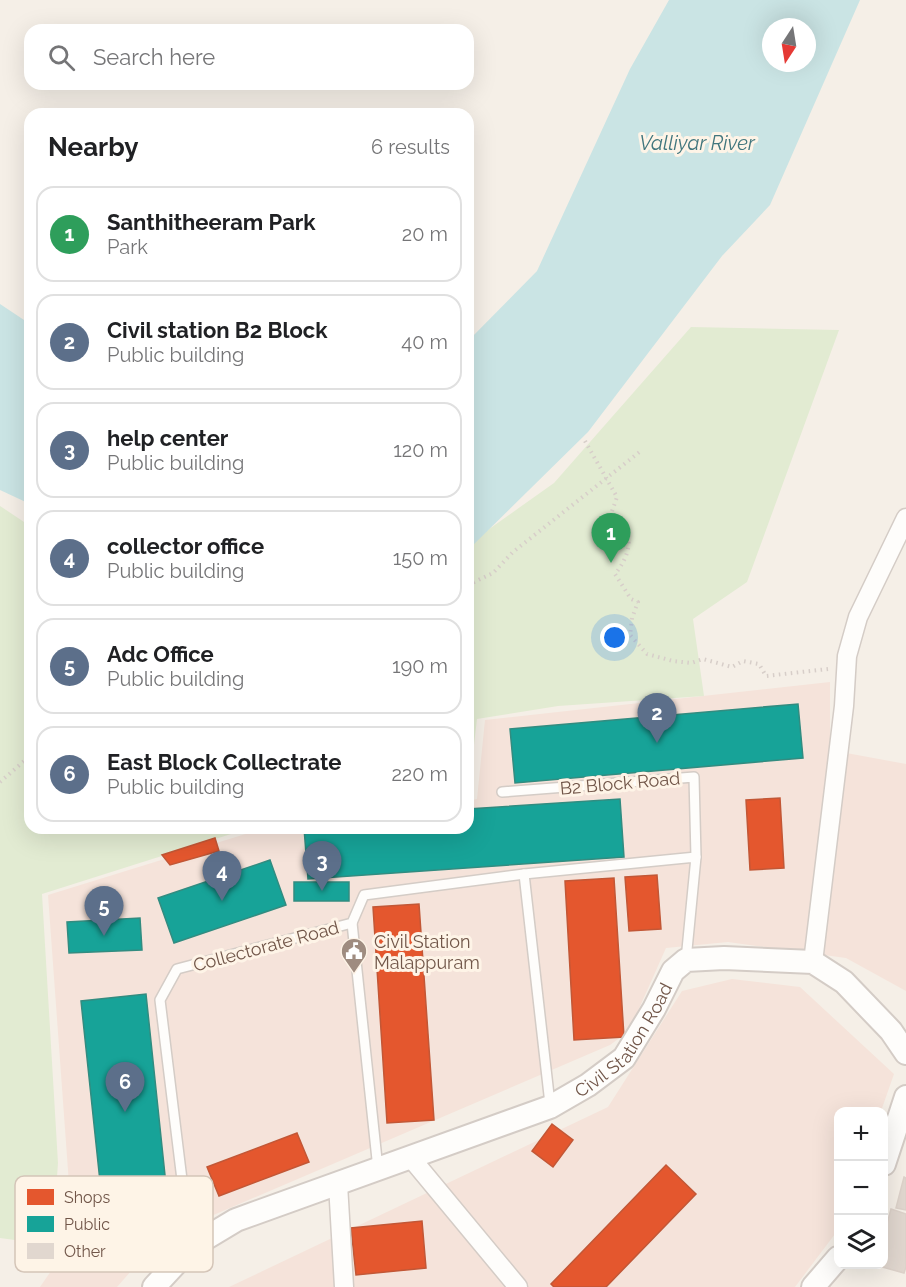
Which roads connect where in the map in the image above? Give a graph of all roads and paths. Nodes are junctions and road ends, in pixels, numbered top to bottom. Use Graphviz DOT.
graph roads {
  1 [pos="585,441"];
  2 [pos="642,450"];
  3 [pos="607,477"];
  4 [pos="906,518"];
  5 [pos="474,582"];
  6 [pos="846,669"];
  7 [pos="24,761"];
  8 [pos="0,782"];
  9 [pos="502,792"];
  10 [pos="696,857"];
  11 [pos="524,874"];
  12 [pos="352,923"];
  13 [pos="686,960"];
  14 [pos="813,962"];
  15 [pos="906,1053"];
  16 [pos="906,1097"];
  17 [pos="550,1107"];
  18 [pos="411,1158"];
  19 [pos="885,1161"];
  20 [pos="378,1169"];
  21 [pos="182,1176"];
  22 [pos="338,1184"];
  23 [pos="213,1234"];
  24 [pos="834,1263"];
  25 [pos="168,1272"];
  26 [pos="154,1287"];
  27 [pos="344,1287"];
  28 [pos="518,1287"];
  29 [pos="813,1287"];
  1 -- 3 [label="path"];
  2 -- 3 [label="path"];
  3 -- 5 [label="path"];
  3 -- 6 [label="path"];
  4 -- 6 [label="street"];
  6 -- 14 [label="street"];
  7 -- 8 [label="path"];
  9 -- 10 [label="lane, B2 Block Road"];
  10 -- 11 [label="lane, Collectorate Road"];
  10 -- 13 [label="lane"];
  11 -- 12 [label="lane, Collectorate Road"];
  11 -- 17 [label="lane"];
  12 -- 20 [label="lane"];
  12 -- 21 [label="lane, Collectorate Road"];
  13 -- 14 [label="street"];
  13 -- 17 [label="street, Civil Station Road"];
  14 -- 15 [label="street"];
  16 -- 19 [label="street"];
  17 -- 18 [label="street, Civil Station Road"];
  18 -- 20 [label="street, Civil Station Road"];
  18 -- 28 [label="street"];
  20 -- 22 [label="street, Civil Station Road"];
  22 -- 23 [label="street, Civil Station Road"];
  22 -- 27 [label="street"];
  24 -- 29 [label="street"];
  25 -- 26 [label="street, Civil Station Road"];
}
